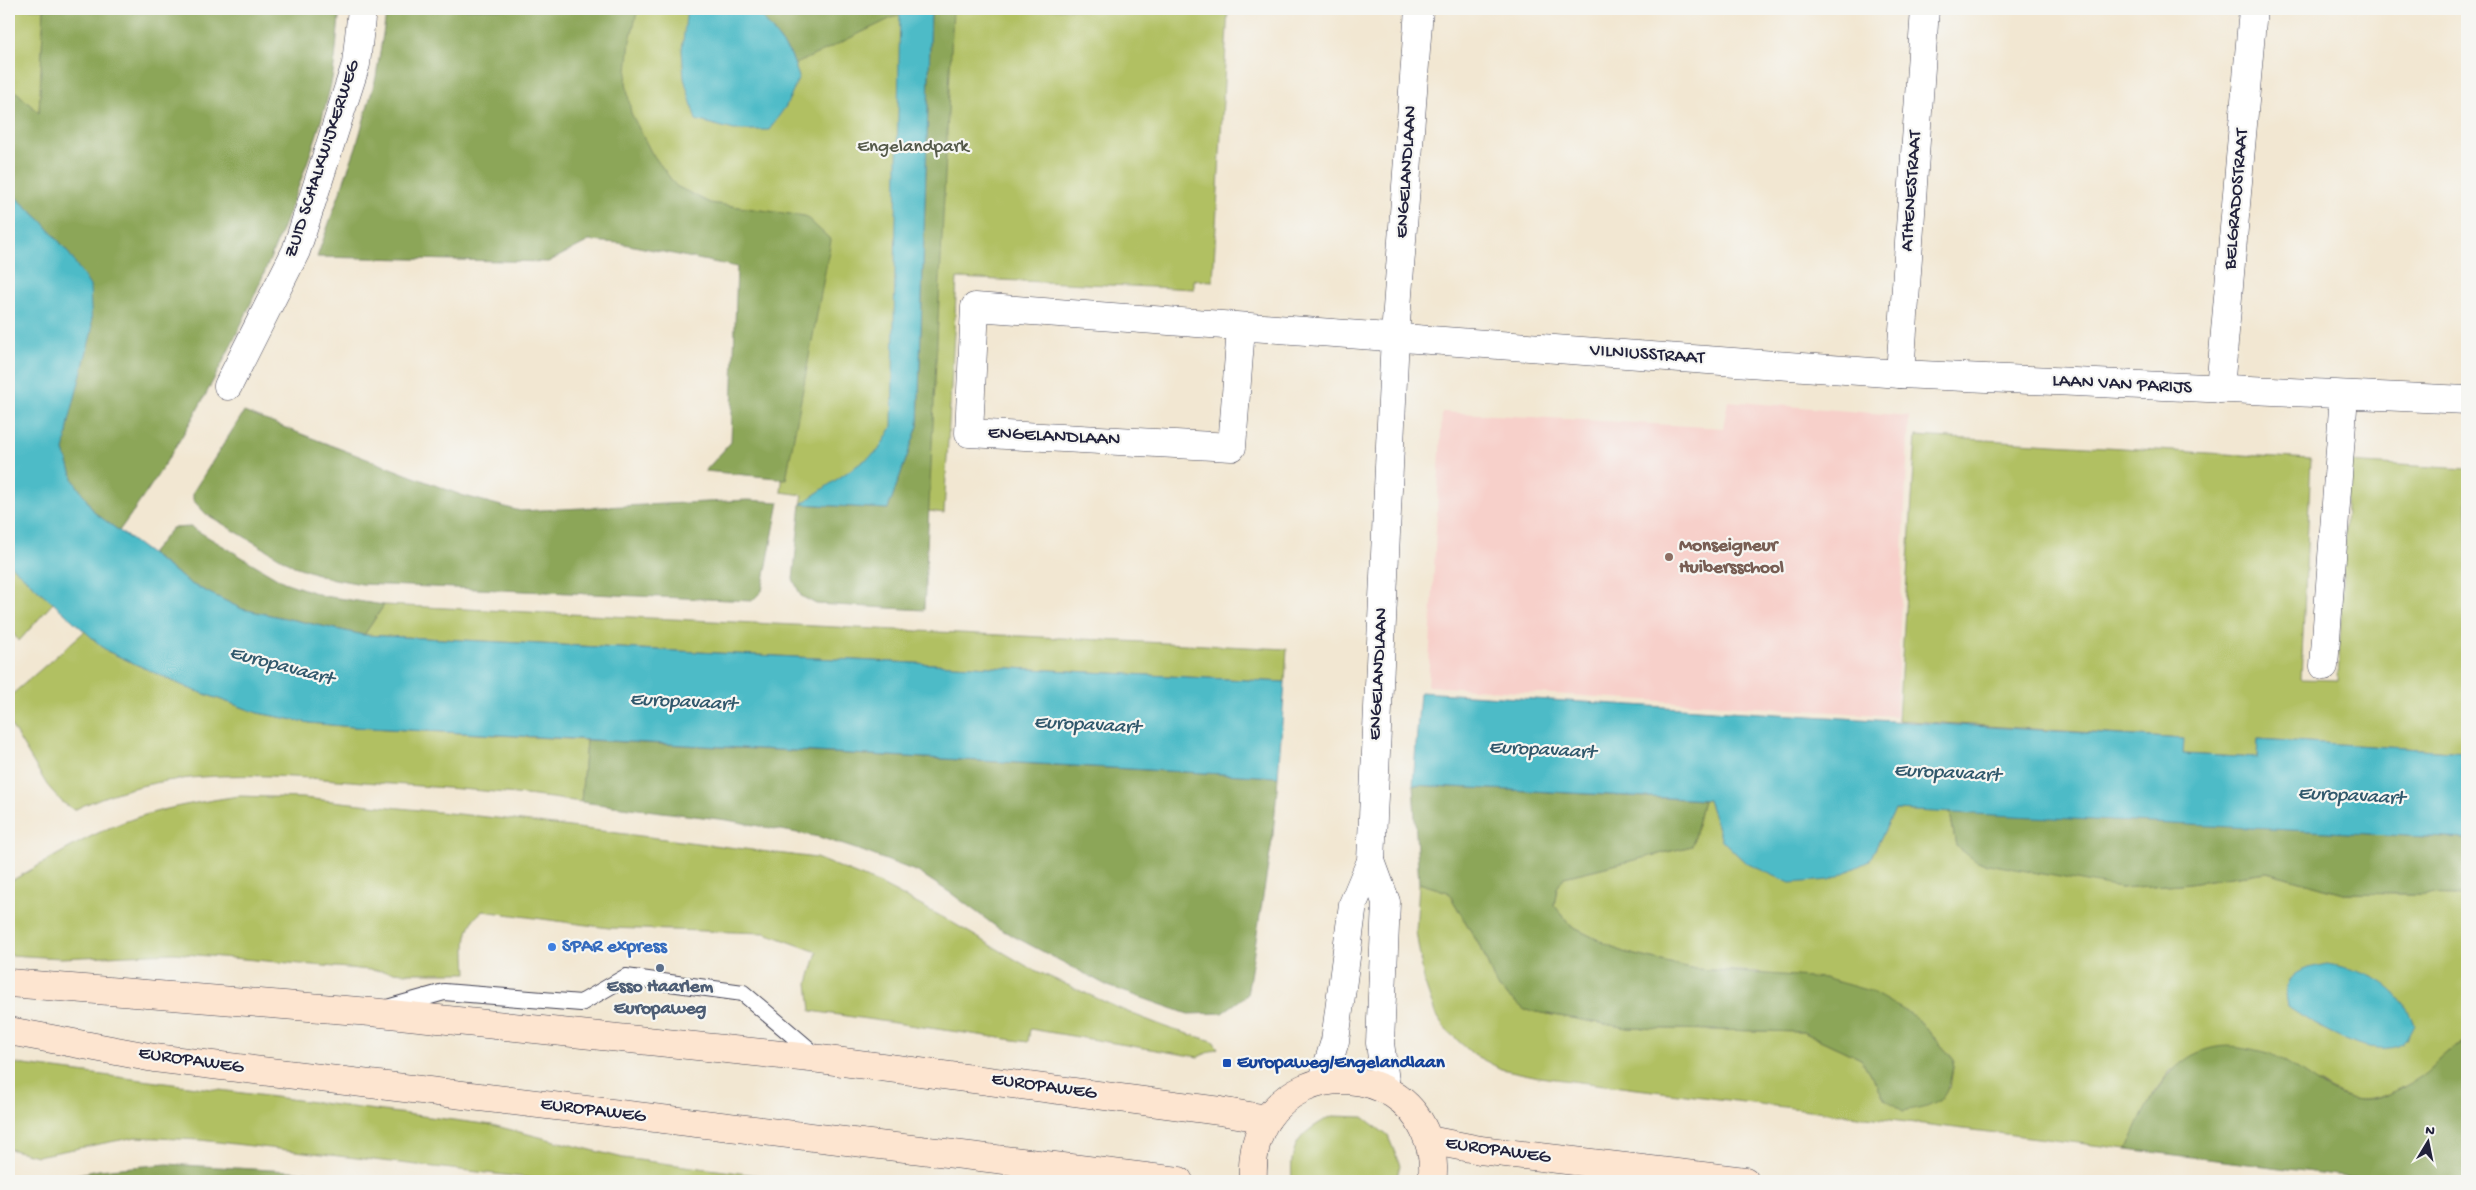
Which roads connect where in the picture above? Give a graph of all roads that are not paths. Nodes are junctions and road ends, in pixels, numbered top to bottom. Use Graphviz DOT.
graph roads {
  1 [pos="362,9"];
  2 [pos="1419,9"];
  3 [pos="1925,9"];
  4 [pos="2253,9"];
  5 [pos="1241,328"];
  6 [pos="1395,336"];
  7 [pos="1900,374"];
  8 [pos="228,386"];
  9 [pos="2220,389"];
  10 [pos="2344,395"];
  11 [pos="2467,400"];
  12 [pos="2324,666"];
  13 [pos="1371,861"];
  14 [pos="9,983"];
  15 [pos="372,1012"];
  16 [pos="9,1032"];
  17 [pos="820,1058"];
  18 [pos="1323,1080"];
  19 [pos="1386,1089"];
  20 [pos="1267,1119"];
  21 [pos="1429,1140"];
  22 [pos="1179,1181"];
  23 [pos="1253,1181"];
  24 [pos="1432,1181"];
  25 [pos="1745,1181"];
  1 -- 8 [label="street, ZUID SCHALKWIJKERWEG"];
  2 -- 6 [label="street, ENGELANDLAAN"];
  3 -- 7 [label="street, ATHENESTRAAT"];
  4 -- 9 [label="street, BELGRADOSTRAAT"];
  5 -- 5 [label="street, ENGELANDLAAN"];
  5 -- 6 [label="street, ENGELANDLAAN"];
  6 -- 7 [label="street, VILNIUSSTRAAT"];
  6 -- 13 [label="street, ENGELANDLAAN"];
  7 -- 9 [label="street, LAAN VAN PARIJS"];
  9 -- 10 [label="street, LAAN VAN PARIJS"];
  10 -- 11 [label="street, LAAN VAN PARIJS"];
  10 -- 12 [label="street"];
  13 -- 18 [label="street, ENGELANDLAAN"];
  13 -- 19 [label="street, ENGELANDLAAN"];
  14 -- 15 [label="main road, EUROPAWEG"];
  15 -- 17 [label="main road, EUROPAWEG"];
  15 -- 17 [label="lane, EUROPAWEG"];
  16 -- 22 [label="main road, EUROPAWEG"];
  17 -- 20 [label="main road, EUROPAWEG"];
  18 -- 19 [label="main road"];
  18 -- 20 [label="main road"];
  19 -- 21 [label="main road"];
  20 -- 23 [label="main road"];
  21 -- 24 [label="main road"];
  21 -- 25 [label="main road, EUROPAWEG"];
}
